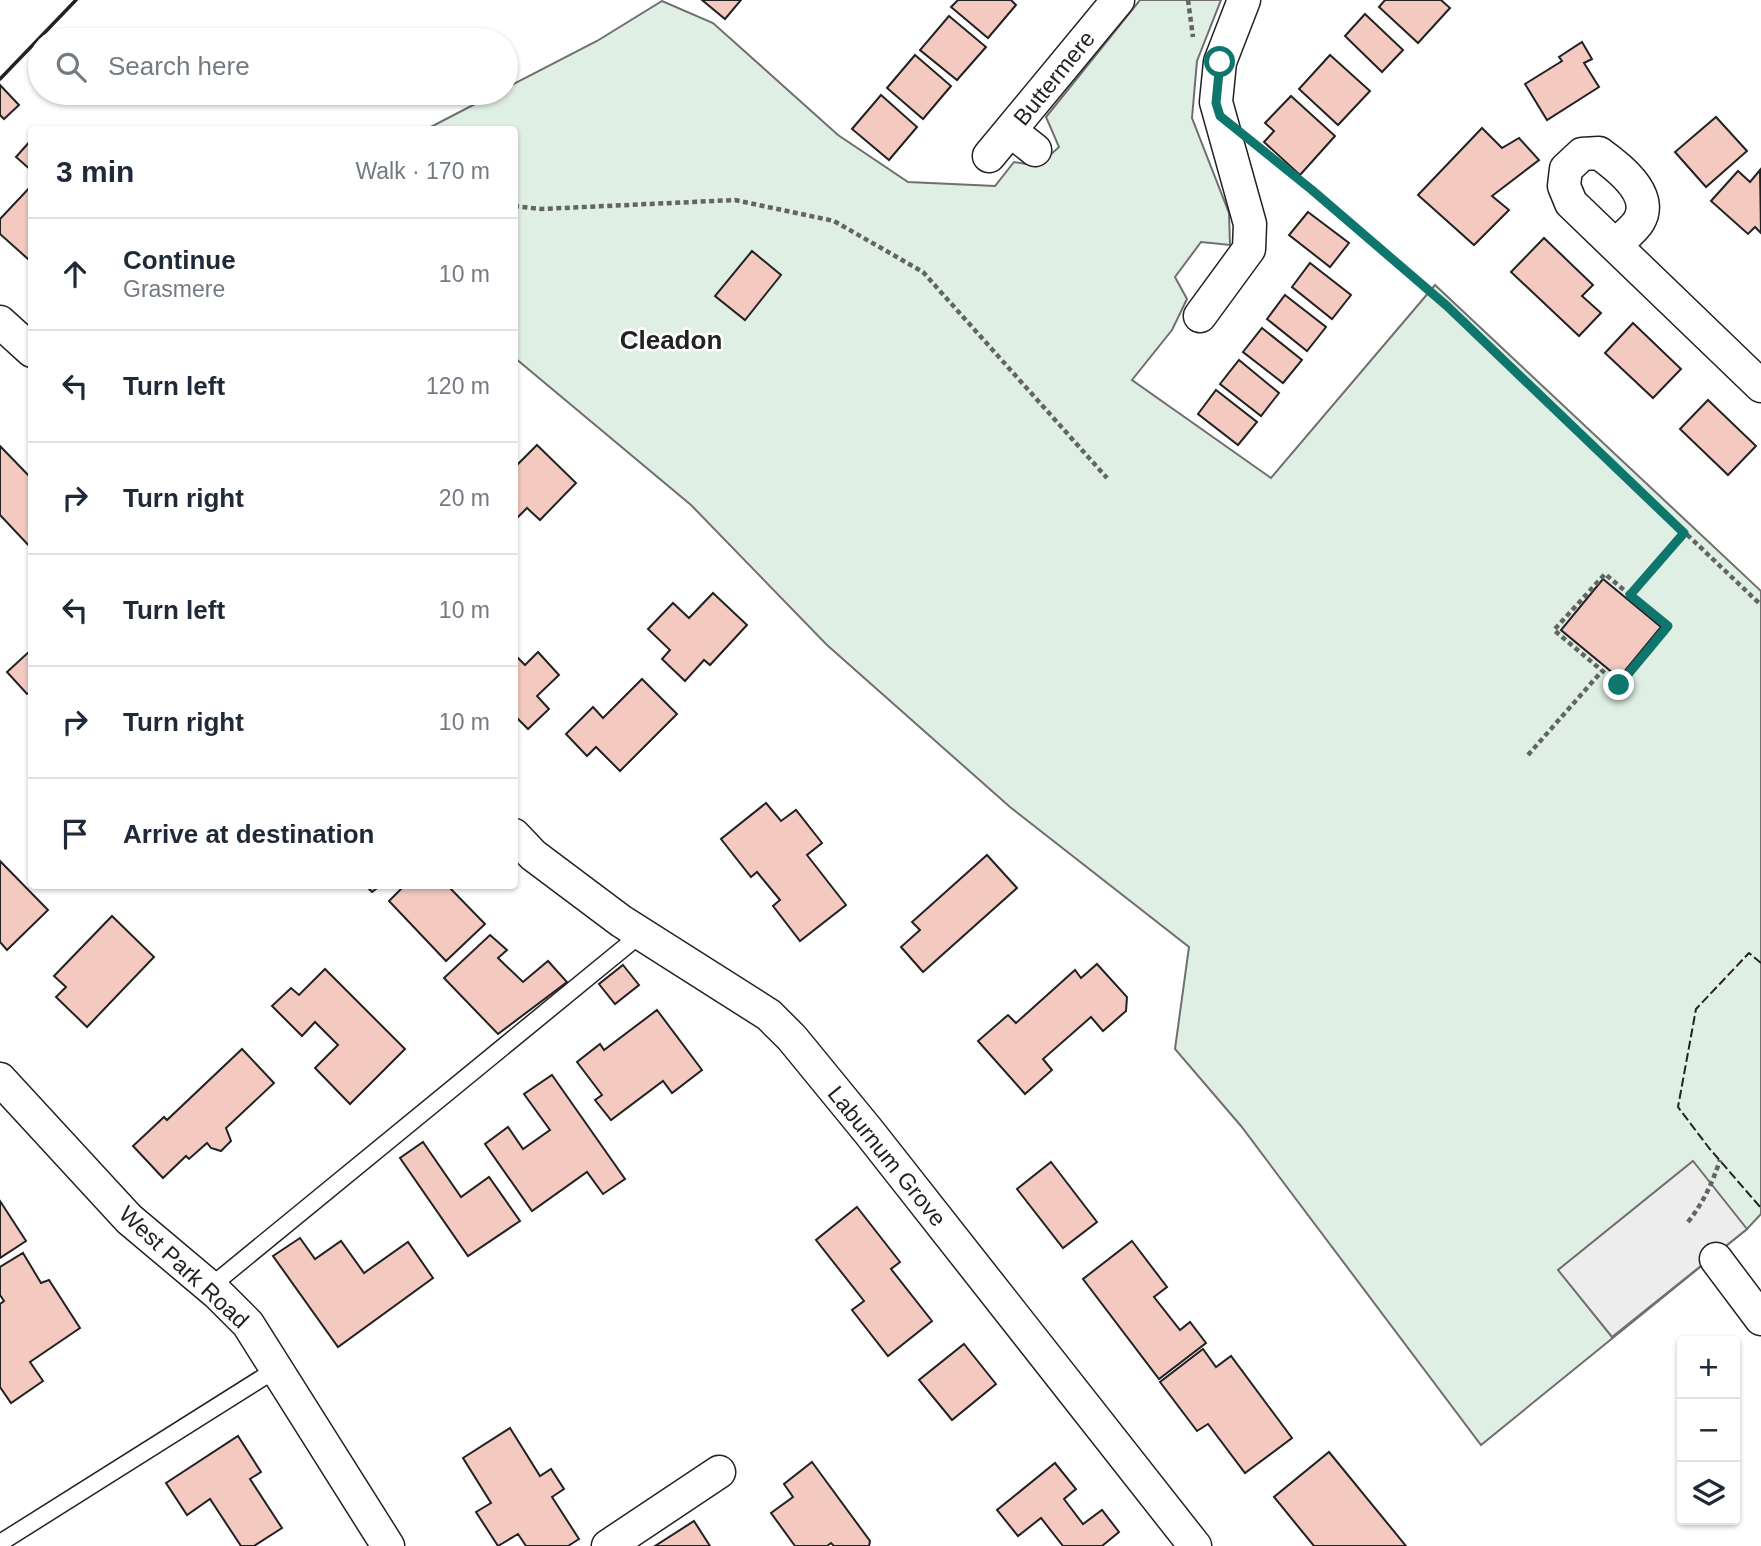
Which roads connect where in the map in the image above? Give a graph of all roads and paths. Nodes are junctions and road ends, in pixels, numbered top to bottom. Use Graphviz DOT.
graph roads {
  1 [pos="1118,0"];
  2 [pos="1244,0"];
  3 [pos="1011,131"];
  4 [pos="1261,149"];
  5 [pos="1035,150"];
  6 [pos="989,156"];
  7 [pos="518,206"];
  8 [pos="1615,245"];
  9 [pos="1200,316"];
  10 [pos="0,322"];
  11 [pos="28,347"];
  12 [pos="1761,386"];
  13 [pos="1107,478"];
  14 [pos="1684,533"];
  15 [pos="1630,595"];
  16 [pos="1761,605"];
  17 [pos="1602,671"];
  18 [pos="1528,755"];
  19 [pos="518,839"];
  20 [pos="641,934"];
  21 [pos="0,1079"];
  22 [pos="1720,1160"];
  23 [pos="1688,1222"];
  24 [pos="1716,1259"];
  25 [pos="210,1287"];
  26 [pos="1761,1319"];
  27 [pos="278,1368"];
  28 [pos="719,1472"];
  29 [pos="0,1543"];
  30 [pos="388,1546"];
  31 [pos="608,1546"];
  32 [pos="1195,1546"];
  1 -- 3 [label="street, Buttermere"];
  2 -- 9 [label="street"];
  3 -- 5 [label="street"];
  3 -- 6 [label="street, Buttermere"];
  4 -- 14 [label="path"];
  7 -- 13 [label="path"];
  8 -- 12 [label="street"];
  10 -- 11 [label="street"];
  14 -- 15 [label="path"];
  14 -- 16 [label="path"];
  15 -- 17 [label="path"];
  15 -- 17 [label="path"];
  17 -- 18 [label="path"];
  19 -- 20 [label="street, Laburnum Grove"];
  20 -- 25 [label="lane"];
  20 -- 32 [label="street, Laburnum Grove"];
  21 -- 25 [label="street, West Park Road"];
  22 -- 23 [label="path"];
  24 -- 26 [label="street"];
  25 -- 27 [label="street, West Park Road"];
  27 -- 29 [label="lane"];
  27 -- 30 [label="street, West Park Road"];
  28 -- 31 [label="street"];
}
